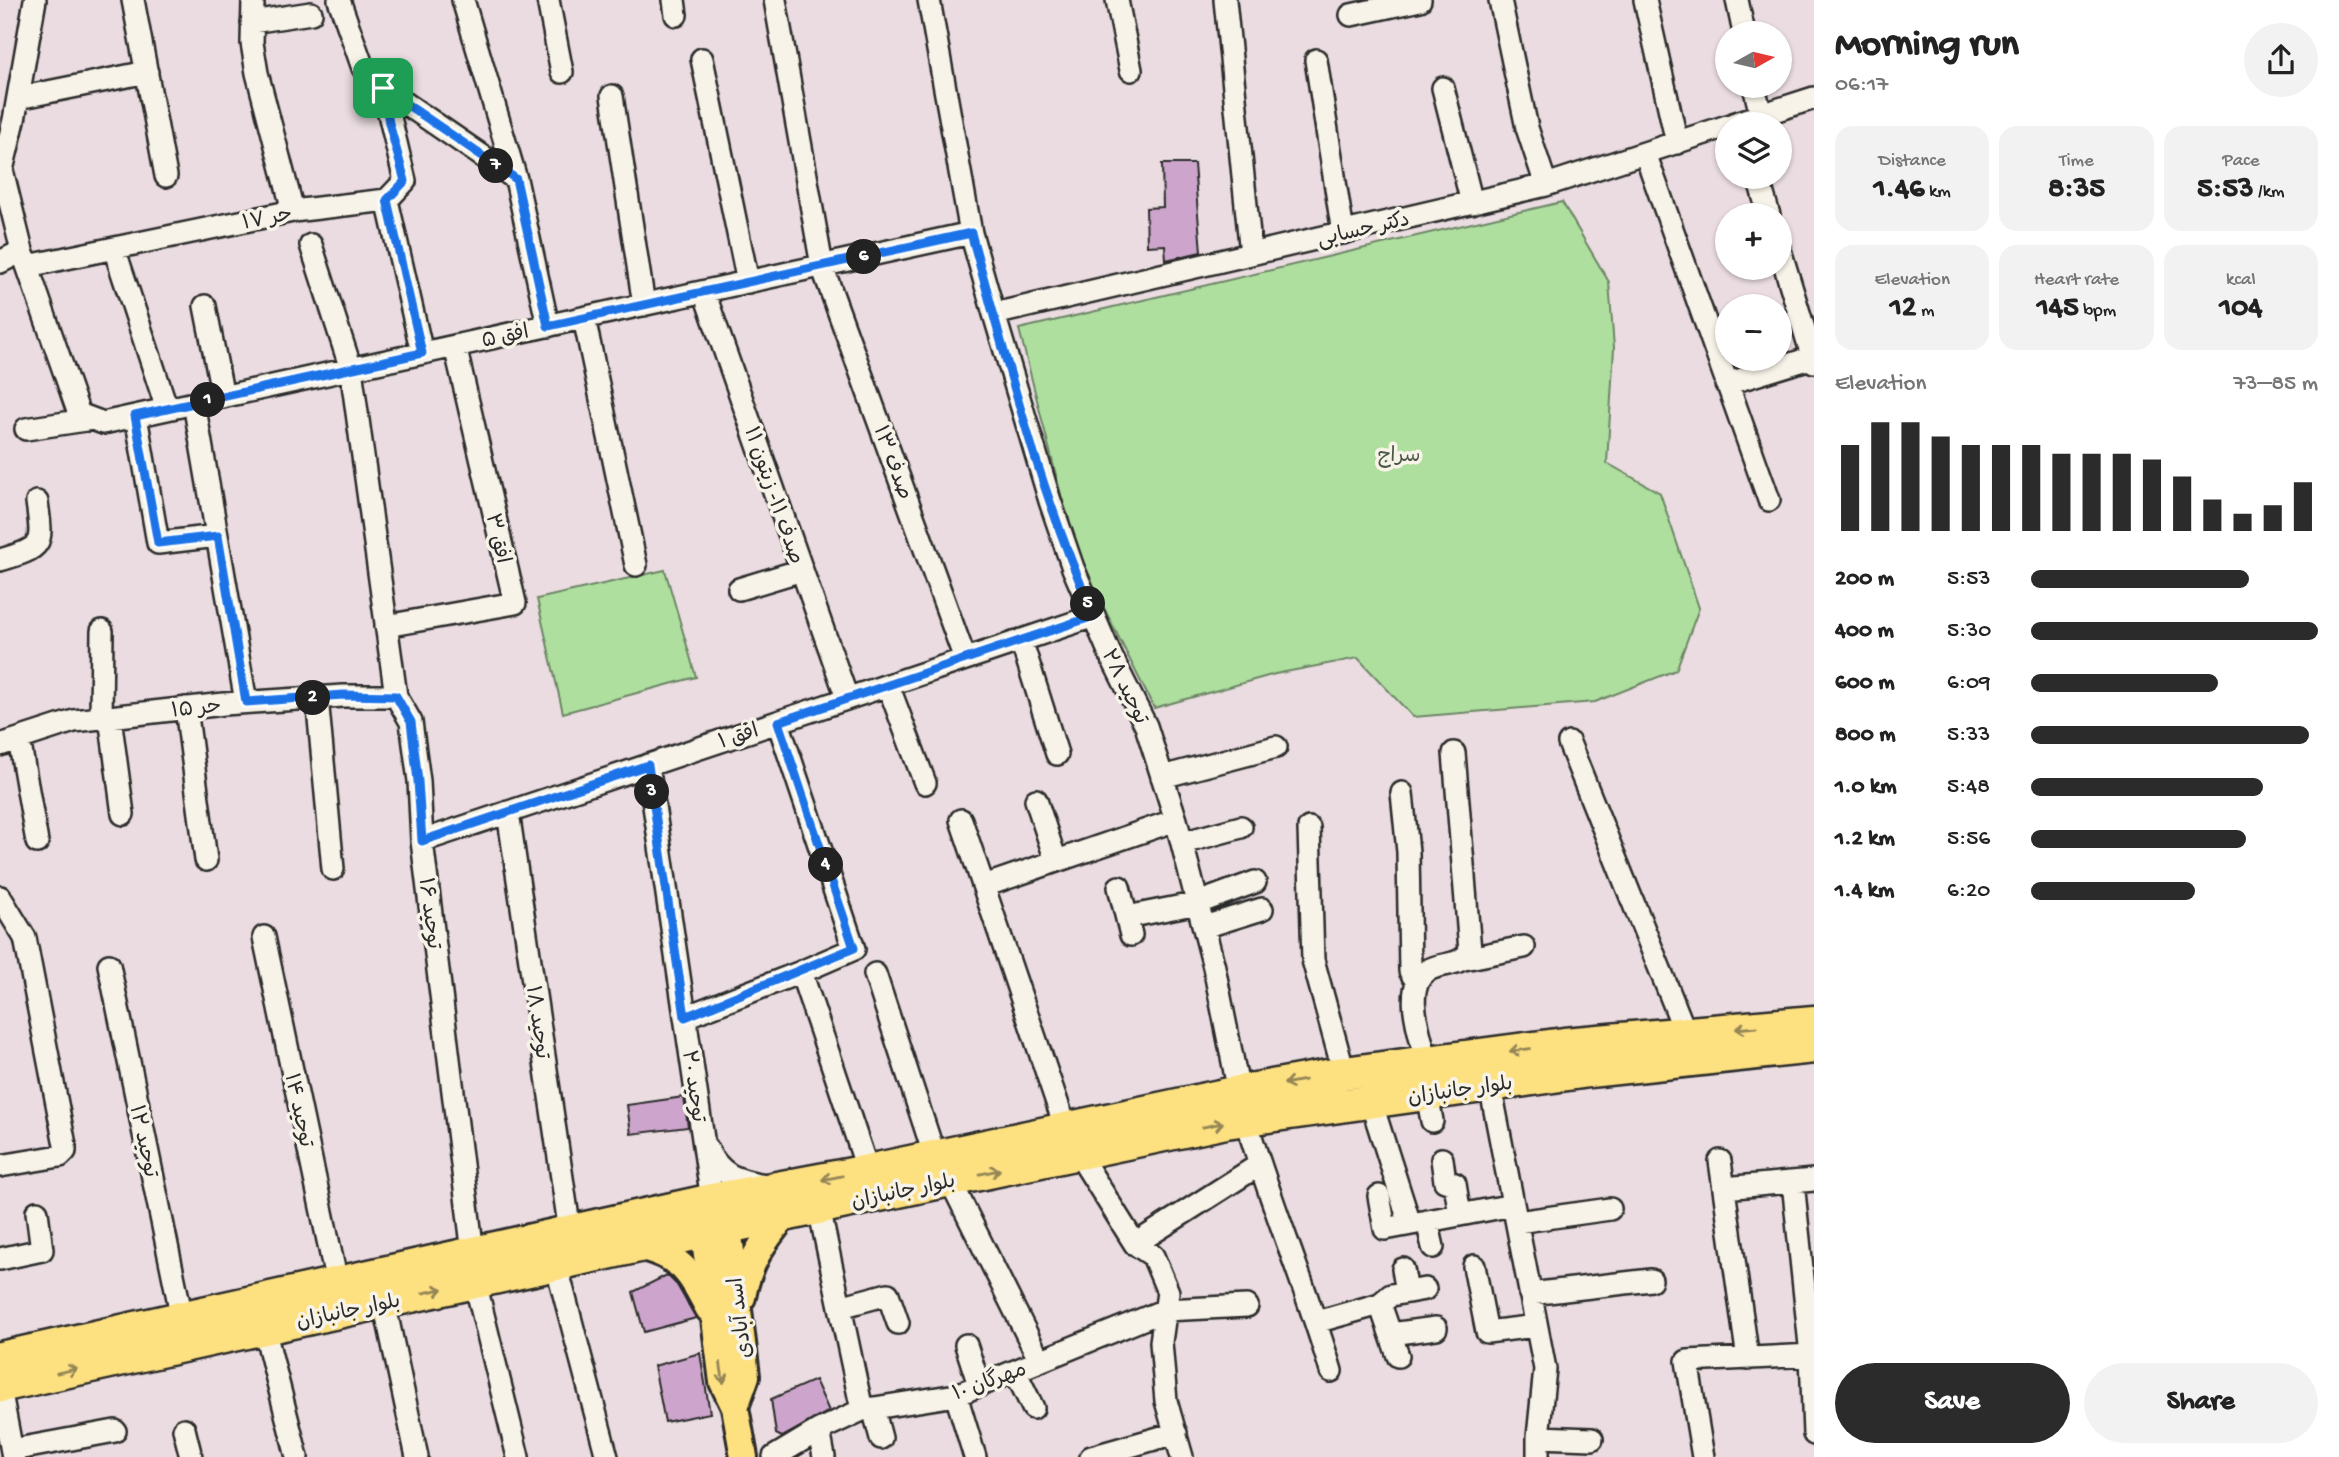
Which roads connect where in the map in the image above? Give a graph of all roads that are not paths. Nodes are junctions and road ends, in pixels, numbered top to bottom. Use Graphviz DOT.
graph roads {
  1 [pos="35,0"];
  2 [pos="133,0"];
  3 [pos="253,0"];
  4 [pos="339,0"];
  5 [pos="463,0"];
  6 [pos="775,0"];
  7 [pos="929,0"];
  8 [pos="1116,0"];
  9 [pos="1225,0"];
  10 [pos="1420,0"];
  11 [pos="1500,0"];
  12 [pos="1645,0"];
  13 [pos="1737,0"];
  14 [pos="550,1"];
  15 [pos="311,13"];
  16 [pos="1351,15"];
  17 [pos="1741,21"];
  18 [pos="253,22"];
  19 [pos="702,59"];
  20 [pos="1316,60"];
  21 [pos="1131,70"];
  22 [pos="147,72"];
  23 [pos="562,72"];
  24 [pos="383,88"];
  25 [pos="1443,88"];
  26 [pos="612,96"];
  27 [pos="18,97"];
  28 [pos="1814,98"];
  29 [pos="1771,112"];
  30 [pos="1715,131"];
  31 [pos="1677,143"];
  32 [pos="1646,153"];
  33 [pos="3,157"];
  34 [pos="166,176"];
  35 [pos="516,179"];
  36 [pos="1546,186"];
  37 [pos="387,200"];
  38 [pos="1472,203"];
  39 [pos="293,211"];
  40 [pos="971,233"];
  41 [pos="1343,233"];
  42 [pos="311,245"];
  43 [pos="114,248"];
  44 [pos="1251,254"];
  45 [pos="25,258"];
  46 [pos="0,262"];
  47 [pos="822,266"];
  48 [pos="1789,280"];
  49 [pos="748,282"];
  50 [pos="704,292"];
  51 [pos="644,305"];
  52 [pos="205,306"];
  53 [pos="994,314"];
  54 [pos="583,318"];
  55 [pos="548,326"];
  56 [pos="455,346"];
  57 [pos="422,353"];
  58 [pos="1814,359"];
  59 [pos="351,369"];
  60 [pos="1726,384"];
  61 [pos="223,397"];
  62 [pos="194,403"];
  63 [pos="167,409"];
  64 [pos="135,416"];
  65 [pos="98,421"];
  66 [pos="26,429"];
  67 [pos="1769,500"];
  68 [pos="37,502"];
  69 [pos="218,536"];
  70 [pos="0,560"];
  71 [pos="636,565"];
  72 [pos="802,570"];
  73 [pos="739,589"];
  74 [pos="1094,616"];
  75 [pos="386,626"];
  76 [pos="102,631"];
  77 [pos="1021,640"];
  78 [pos="965,659"];
  79 [pos="888,685"];
  80 [pos="396,696"];
  81 [pos="317,697"];
  82 [pos="847,698"];
  83 [pos="246,702"];
  84 [pos="186,708"];
  85 [pos="106,717"];
  86 [pos="778,722"];
  87 [pos="9,742"];
  88 [pos="1569,743"];
  89 [pos="1276,747"];
  90 [pos="1454,753"];
  91 [pos="1057,754"];
  92 [pos="648,765"];
  93 [pos="1162,777"];
  94 [pos="925,783"];
  95 [pos="1402,793"];
  96 [pos="1036,800"];
  97 [pos="508,812"];
  98 [pos="123,814"];
  99 [pos="961,820"];
  100 [pos="1176,820"];
  101 [pos="1241,827"];
  102 [pos="1309,828"];
  103 [pos="422,841"];
  104 [pos="37,842"];
  105 [pos="1182,843"];
  106 [pos="206,860"];
  107 [pos="1056,861"];
  108 [pos="333,869"];
  109 [pos="1255,882"];
  110 [pos="984,886"];
  111 [pos="1119,887"];
  112 [pos="0,897"];
  113 [pos="1198,903"];
  114 [pos="1262,909"];
  115 [pos="8,927"];
  116 [pos="1204,927"];
  117 [pos="264,937"];
  118 [pos="1524,947"];
  119 [pos="1464,960"];
  120 [pos="108,965"];
  121 [pos="801,972"];
  122 [pos="875,974"];
  123 [pos="1417,982"];
  124 [pos="685,1017"];
  125 [pos="1814,1022"];
  126 [pos="1686,1034"];
  127 [pos="1814,1047"];
  128 [pos="1427,1062"];
  129 [pos="1344,1073"];
  130 [pos="1490,1085"];
  131 [pos="1371,1102"];
  132 [pos="1242,1106"];
  133 [pos="702,1138"];
  134 [pos="1072,1141"];
  135 [pos="1442,1158"];
  136 [pos="1720,1161"];
  137 [pos="1259,1165"];
  138 [pos="0,1166"];
  139 [pos="943,1168"];
  140 [pos="868,1171"];
  141 [pos="1804,1181"];
  142 [pos="1724,1188"];
  143 [pos="1379,1196"];
  144 [pos="712,1200"];
  145 [pos="781,1201"];
  146 [pos="819,1208"];
  147 [pos="1610,1209"];
  148 [pos="37,1212"];
  149 [pos="1515,1214"];
  150 [pos="1460,1215"];
  151 [pos="716,1230"];
  152 [pos="570,1232"];
  153 [pos="1407,1238"];
  154 [pos="1135,1244"];
  155 [pos="639,1246"];
  156 [pos="1433,1247"];
  157 [pos="0,1259"];
  158 [pos="556,1264"];
  159 [pos="1474,1266"];
  160 [pos="474,1267"];
  161 [pos="1651,1280"];
  162 [pos="337,1283"];
  163 [pos="1530,1294"];
  164 [pos="384,1302"];
  165 [pos="1380,1304"];
  166 [pos="1247,1306"];
  167 [pos="840,1307"];
  168 [pos="1166,1310"];
  169 [pos="182,1318"];
  170 [pos="727,1321"];
  171 [pos="1317,1322"];
  172 [pos="898,1324"];
  173 [pos="1536,1326"];
  174 [pos="264,1328"];
  175 [pos="1436,1328"];
  176 [pos="1391,1334"];
  177 [pos="966,1345"];
  178 [pos="1812,1355"];
  179 [pos="1398,1356"];
  180 [pos="0,1358"];
  181 [pos="1748,1359"];
  182 [pos="1040,1361"];
  183 [pos="1015,1371"];
  184 [pos="1331,1371"];
  185 [pos="979,1385"];
  186 [pos="0,1387"];
  187 [pos="957,1395"];
  188 [pos="1033,1408"];
  189 [pos="868,1409"];
  190 [pos="184,1429"];
  191 [pos="819,1430"];
  192 [pos="115,1432"];
  193 [pos="1175,1433"];
  194 [pos="1814,1434"];
  195 [pos="881,1438"];
  196 [pos="1592,1439"];
  197 [pos="1538,1447"];
  198 [pos="13,1453"];
  199 [pos="191,1457"];
  200 [pos="297,1457"];
  201 [pos="417,1457"];
  202 [pos="517,1457"];
  203 [pos="607,1457"];
  204 [pos="744,1457"];
  205 [pos="774,1457"];
  206 [pos="824,1457"];
  207 [pos="975,1457"];
  208 [pos="1091,1457"];
  209 [pos="1182,1457"];
  210 [pos="1703,1457"];
  1 -- 27 [label="street"];
  2 -- 22 [label="street"];
  3 -- 18 [label="street"];
  4 -- 24 [label="street"];
  5 -- 35 [label="street"];
  6 -- 47 [label="street, صدف ۱۳"];
  7 -- 40 [label="street, توحید ۲۸"];
  8 -- 21 [label="street"];
  9 -- 44 [label="street"];
  10 -- 16 [label="street"];
  11 -- 36 [label="street"];
  12 -- 31 [label="street"];
  13 -- 17 [label="street"];
  14 -- 23 [label="street"];
  15 -- 18 [label="street"];
  18 -- 39 [label="street"];
  19 -- 49 [label="street"];
  20 -- 41 [label="street"];
  22 -- 27 [label="street"];
  22 -- 34 [label="street"];
  24 -- 35 [label="street"];
  24 -- 37 [label="street"];
  25 -- 38 [label="street"];
  26 -- 51 [label="street"];
  27 -- 33 [label="street"];
  28 -- 29 [label="street, دکتر حسابی"];
  30 -- 31 [label="street, دکتر حسابی"];
  31 -- 32 [label="street, دکتر حسابی"];
  32 -- 36 [label="street, دکتر حسابی"];
  32 -- 60 [label="street"];
  33 -- 45 [label="street"];
  35 -- 55 [label="street"];
  36 -- 38 [label="street, دکتر حسابی"];
  37 -- 39 [label="street, حر ۱۷"];
  37 -- 57 [label="street"];
  38 -- 41 [label="street, دکتر حسابی"];
  39 -- 43 [label="street, حر ۱۷"];
  40 -- 47 [label="street"];
  40 -- 53 [label="street, توحید ۲۸"];
  41 -- 44 [label="street, دکتر حسابی"];
  42 -- 59 [label="street, توحید ۱۶"];
  43 -- 45 [label="street, حر ۱۷"];
  43 -- 63 [label="street"];
  44 -- 53 [label="street, دکتر حسابی"];
  45 -- 46 [label="street, حر ۱۷"];
  45 -- 65 [label="street"];
  47 -- 49 [label="street, افق ۵"];
  47 -- 78 [label="street, صدف ۱۳"];
  48 -- 58 [label="street"];
  49 -- 50 [label="street, افق ۵"];
  50 -- 51 [label="street, افق ۵"];
  50 -- 72 [label="street, صدف ۱۱- زیتون ۱۱"];
  51 -- 54 [label="street, افق ۵"];
  52 -- 61 [label="street"];
  53 -- 74 [label="street, توحید ۲۸"];
  54 -- 55 [label="street, افق ۵"];
  54 -- 71 [label="street"];
  55 -- 56 [label="street, افق ۵"];
  56 -- 57 [label="street, افق ۵"];
  56 -- 75 [label="street, افق ۳"];
  57 -- 59 [label="street, افق ۵"];
  58 -- 60 [label="street"];
  59 -- 61 [label="street, افق ۵"];
  59 -- 75 [label="street, توحید ۱۶"];
  60 -- 67 [label="street"];
  61 -- 62 [label="street, افق ۵"];
  62 -- 63 [label="street, افق ۵"];
  62 -- 69 [label="street"];
  63 -- 64 [label="street, افق ۵"];
  64 -- 65 [label="street, افق ۵"];
  64 -- 69 [label="street"];
  65 -- 66 [label="street, افق ۵"];
  68 -- 70 [label="street"];
  69 -- 83 [label="street"];
  72 -- 73 [label="street"];
  72 -- 82 [label="street, صدف ۱۱- زیتون ۱۱"];
  74 -- 77 [label="street, افق ۱"];
  74 -- 93 [label="street, توحید ۲۸"];
  75 -- 80 [label="street, توحید ۱۶"];
  76 -- 85 [label="street"];
  77 -- 78 [label="street, افق ۱"];
  77 -- 91 [label="street"];
  78 -- 79 [label="street, افق ۱"];
  79 -- 82 [label="street, افق ۱"];
  79 -- 94 [label="street"];
  80 -- 81 [label="street, حر ۱۵"];
  80 -- 103 [label="street, توحید ۱۶"];
  81 -- 83 [label="street, حر ۱۵"];
  81 -- 108 [label="street"];
  82 -- 86 [label="street, افق ۱"];
  83 -- 84 [label="street, حر ۱۵"];
  84 -- 85 [label="street, حر ۱۵"];
  84 -- 106 [label="street"];
  85 -- 87 [label="street, حر ۱۵"];
  85 -- 98 [label="street"];
  86 -- 92 [label="street, افق ۱"];
  86 -- 121 [label="street"];
  87 -- 104 [label="street"];
  88 -- 126 [label="street"];
  89 -- 93 [label="street"];
  90 -- 119 [label="street"];
  92 -- 97 [label="street, افق ۱"];
  92 -- 124 [label="street, توحید ۲۰"];
  93 -- 100 [label="street, توحید ۲۸"];
  95 -- 123 [label="street"];
  96 -- 107 [label="street"];
  97 -- 103 [label="street, افق ۱"];
  97 -- 152 [label="street, توحید ۱۸"];
  99 -- 110 [label="street"];
  100 -- 105 [label="street, توحید ۲۸"];
  100 -- 107 [label="street"];
  101 -- 105 [label="street"];
  102 -- 129 [label="street"];
  103 -- 160 [label="street, توحید ۱۶"];
  105 -- 113 [label="street, توحید ۲۸"];
  107 -- 110 [label="street"];
  109 -- 113 [label="street"];
  110 -- 134 [label="street"];
  111 -- 113 [label="street"];
  112 -- 115 [label="street"];
  113 -- 116 [label="street, توحید ۲۸"];
  114 -- 116 [label="street"];
  115 -- 138 [label="street"];
  116 -- 132 [label="street, توحید ۲۸"];
  117 -- 162 [label="street, توحید ۱۴"];
  118 -- 119 [label="street"];
  119 -- 123 [label="street"];
  120 -- 169 [label="street, توحید ۱۲"];
  121 -- 124 [label="street"];
  121 -- 140 [label="street"];
  122 -- 139 [label="street"];
  123 -- 128 [label="street"];
  124 -- 133 [label="street, توحید ۲۰"];
  125 -- 126 [label="highway, بلوار جانبازان, one-way"];
  126 -- 128 [label="highway, بلوار جانبازان, one-way"];
  127 -- 130 [label="highway, بلوار جانبازان"];
  128 -- 129 [label="highway, بلوار جانبازان"];
  129 -- 132 [label="highway, بلوار جانبازان, one-way"];
  130 -- 131 [label="highway, بلوار جانبازان"];
  130 -- 149 [label="street"];
  131 -- 132 [label="highway, بلوار جانبازان"];
  131 -- 153 [label="street"];
  132 -- 134 [label="highway, بلوار جانبازان"];
  132 -- 137 [label="street, توحید ۲۸"];
  133 -- 144 [label="street, توحید ۲۰"];
  133 -- 145 [label="street"];
  134 -- 139 [label="highway, بلوار جانبازان"];
  134 -- 154 [label="street"];
  135 -- 150 [label="street"];
  136 -- 142 [label="street"];
  137 -- 154 [label="street"];
  137 -- 171 [label="street, توحید ۲۸"];
  139 -- 140 [label="highway, بلوار جانبازان"];
  139 -- 146 [label="highway, بلوار جانبازان"];
  139 -- 182 [label="street"];
  140 -- 145 [label="highway, بلوار جانبازان, one-way"];
  141 -- 142 [label="street"];
  141 -- 178 [label="street"];
  142 -- 181 [label="street"];
  143 -- 153 [label="street"];
  144 -- 145 [label="highway, بلوار جانبازان"];
  144 -- 151 [label="main road"];
  144 -- 152 [label="highway, بلوار جانبازان"];
  145 -- 146 [label="highway, بلوار جانبازان"];
  145 -- 151 [label="highway, بلوار جانبازان"];
  145 -- 170 [label="main road"];
  146 -- 167 [label="street"];
  147 -- 149 [label="street"];
  148 -- 157 [label="street"];
  149 -- 150 [label="street"];
  149 -- 163 [label="street"];
  150 -- 153 [label="street"];
  151 -- 155 [label="highway, بلوار جانبازان"];
  151 -- 170 [label="main road, اسد آبادی"];
  152 -- 160 [label="highway, بلوار جانبازان"];
  153 -- 156 [label="street"];
  153 -- 165 [label="street"];
  154 -- 168 [label="street"];
  155 -- 158 [label="highway, بلوار جانبازان"];
  155 -- 170 [label="main road"];
  158 -- 160 [label="highway, بلوار جانبازان"];
  158 -- 203 [label="street"];
  159 -- 173 [label="street"];
  160 -- 162 [label="highway, بلوار جانبازان"];
  164 -- 160 [label="highway, بلوار جانبازان, one-way"];
  160 -- 202 [label="street, توحید ۱۶"];
  161 -- 163 [label="street"];
  162 -- 169 [label="highway, بلوار جانبازان"];
  163 -- 173 [label="street"];
  164 -- 174 [label="highway, بلوار جانبازان"];
  164 -- 201 [label="street"];
  165 -- 171 [label="street"];
  165 -- 176 [label="street"];
  166 -- 168 [label="street, مهرگان ۱۰"];
  167 -- 172 [label="street"];
  167 -- 189 [label="street"];
  168 -- 182 [label="street, مهرگان ۱۰"];
  168 -- 193 [label="street"];
  169 -- 180 [label="highway, بلوار جانبازان"];
  170 -- 204 [label="main road, اسد آبادی"];
  171 -- 184 [label="street, توحید ۲۸"];
  173 -- 197 [label="street"];
  186 -- 174 [label="highway, بلوار جانبازان, one-way"];
  174 -- 200 [label="street"];
  175 -- 176 [label="street"];
  176 -- 179 [label="street"];
  177 -- 185 [label="street"];
  178 -- 181 [label="street"];
  178 -- 194 [label="street"];
  181 -- 210 [label="street"];
  182 -- 183 [label="street, مهرگان ۱۰"];
  183 -- 185 [label="street, مهرگان ۱۰"];
  183 -- 188 [label="street"];
  185 -- 187 [label="street, مهرگان ۱۰"];
  186 -- 198 [label="street"];
  187 -- 189 [label="street, مهرگان ۱۰"];
  187 -- 207 [label="street"];
  189 -- 191 [label="street, مهرگان ۱۰"];
  189 -- 195 [label="street"];
  190 -- 199 [label="street"];
  191 -- 205 [label="street, مهرگان ۱۰"];
  191 -- 206 [label="street"];
  192 -- 198 [label="street"];
  193 -- 208 [label="street"];
  193 -- 209 [label="street"];
  196 -- 197 [label="street"];
}
